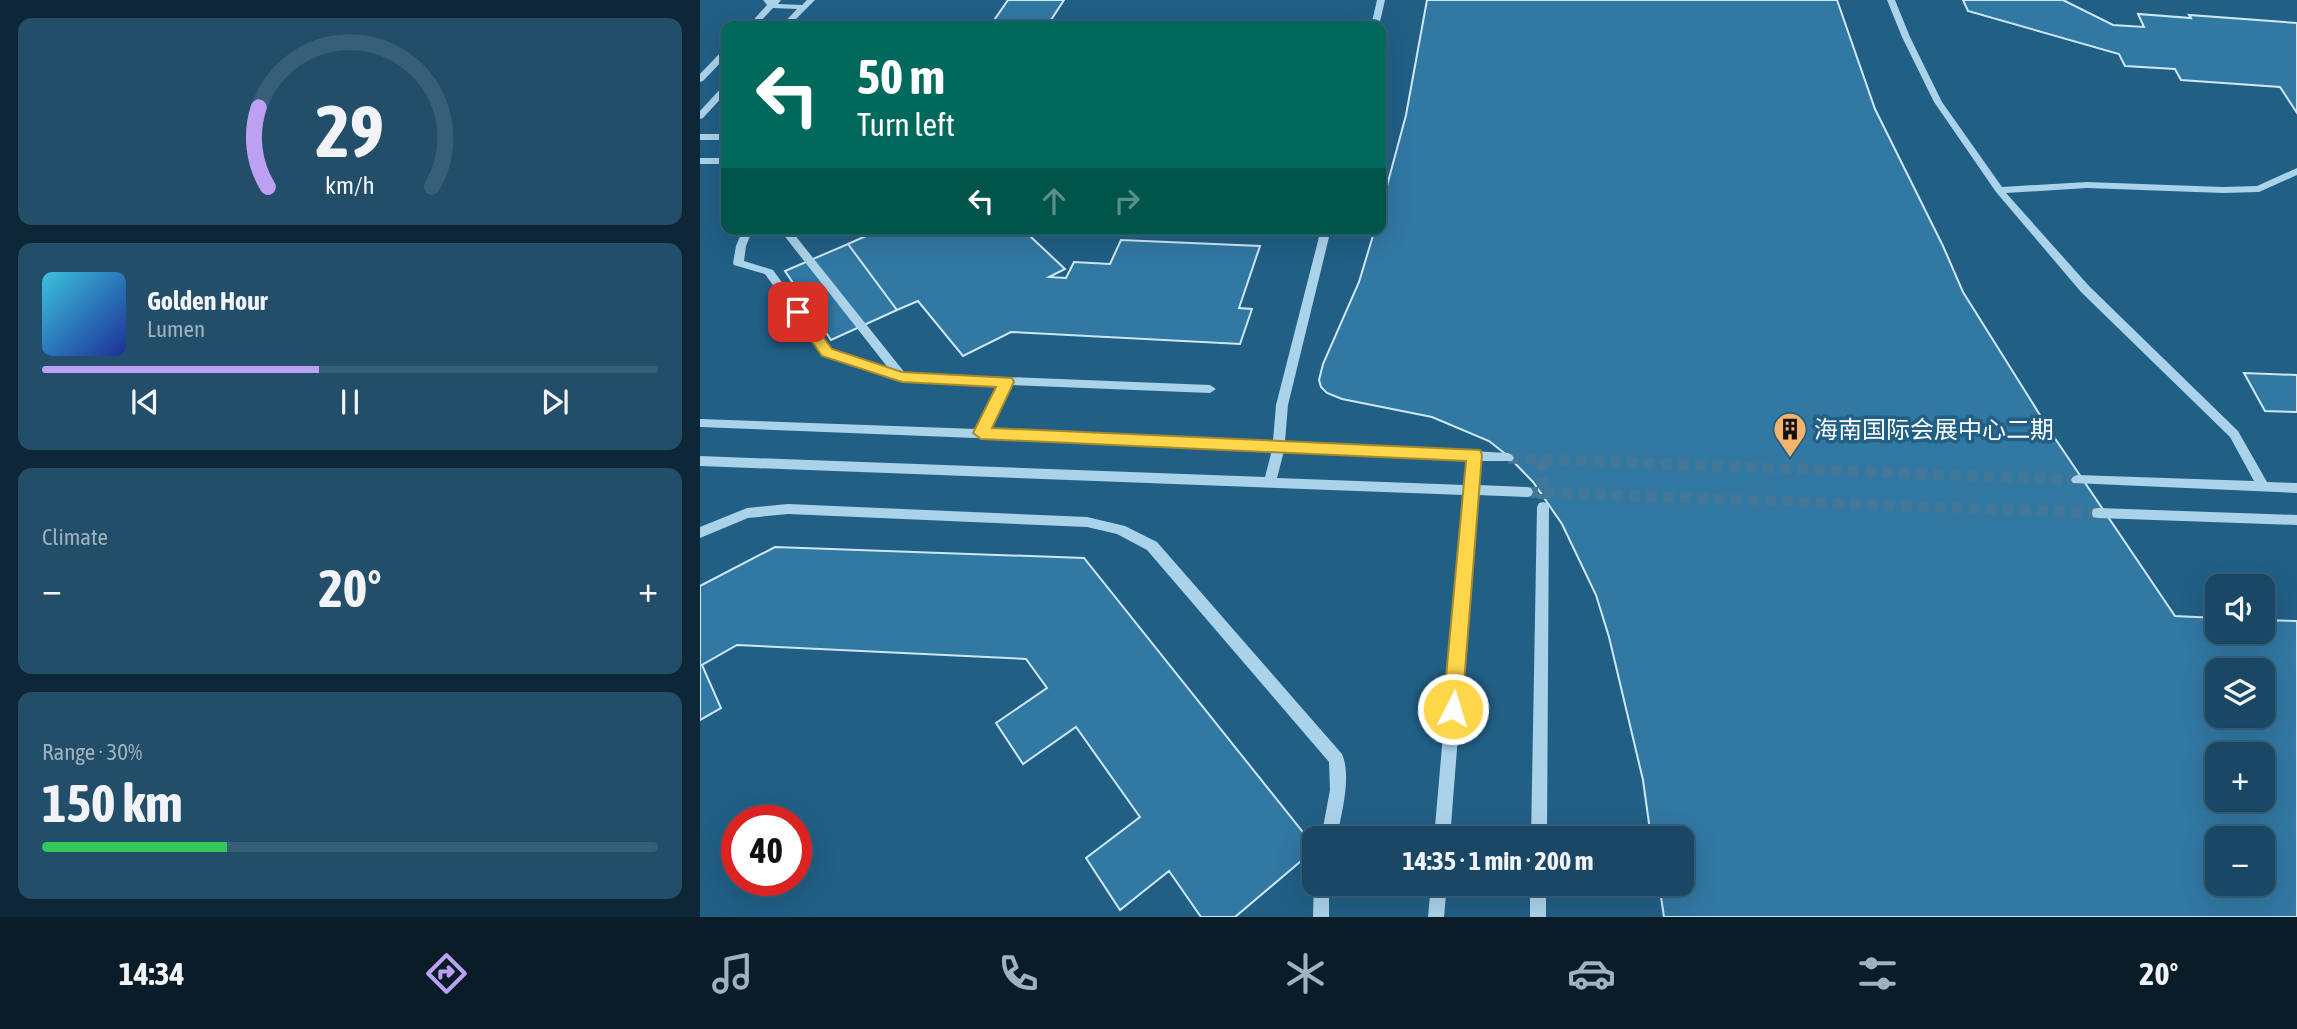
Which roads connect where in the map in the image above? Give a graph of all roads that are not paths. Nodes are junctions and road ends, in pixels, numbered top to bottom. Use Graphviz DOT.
graph roads {
  1 [pos="1381,0"];
  2 [pos="1891,0"];
  3 [pos="772,2"];
  4 [pos="807,3"];
  5 [pos="756,21"];
  6 [pos="790,21"];
  7 [pos="1376,21"];
  8 [pos="721,57"];
  9 [pos="700,79"];
  10 [pos="721,93"];
  11 [pos="700,116"];
  12 [pos="700,137"];
  13 [pos="721,137"];
  14 [pos="700,161"];
  15 [pos="721,161"];
  16 [pos="2297,171"];
  17 [pos="1999,190"];
  18 [pos="746,235"];
  19 [pos="789,235"];
  20 [pos="1324,235"];
  21 [pos="902,377"];
  22 [pos="1006,382"];
  23 [pos="1210,389"];
  24 [pos="700,423"];
  25 [pos="981,433"];
  26 [pos="1279,446"];
  27 [pos="1474,455"];
  28 [pos="1508,458"];
  29 [pos="700,461"];
  30 [pos="2077,480"];
  31 [pos="1270,482"];
  32 [pos="2263,487"];
  33 [pos="2297,488"];
  34 [pos="1471,489"];
  35 [pos="1527,492"];
  36 [pos="1543,507"];
  37 [pos="2098,513"];
  38 [pos="2297,520"];
  39 [pos="700,533"];
  40 [pos="1331,826"];
  41 [pos="1443,826"];
  42 [pos="1539,826"];
  43 [pos="1321,896"];
  44 [pos="1438,896"];
  45 [pos="1538,896"];
  46 [pos="1321,917"];
  47 [pos="1436,917"];
  48 [pos="1538,917"];
  1 -- 7 [label="street"];
  2 -- 17 [label="street"];
  3 -- 4 [label="street"];
  3 -- 5 [label="street"];
  4 -- 6 [label="street"];
  8 -- 9 [label="street"];
  10 -- 11 [label="street"];
  12 -- 13 [label="street"];
  14 -- 15 [label="street"];
  16 -- 17 [label="street"];
  17 -- 32 [label="street"];
  18 -- 21 [label="street"];
  19 -- 21 [label="street"];
  20 -- 26 [label="street"];
  21 -- 22 [label="street"];
  22 -- 23 [label="street"];
  22 -- 25 [label="street"];
  24 -- 25 [label="street"];
  25 -- 26 [label="street"];
  26 -- 27 [label="street"];
  26 -- 31 [label="street"];
  27 -- 28 [label="street"];
  27 -- 34 [label="street"];
  29 -- 31 [label="street"];
  30 -- 32 [label="street"];
  31 -- 34 [label="street"];
  32 -- 33 [label="street"];
  34 -- 35 [label="street"];
  34 -- 41 [label="street"];
  36 -- 42 [label="street"];
  37 -- 38 [label="street"];
  39 -- 40 [label="street"];
  43 -- 46 [label="street"];
  44 -- 47 [label="street"];
  45 -- 48 [label="street"];
}
